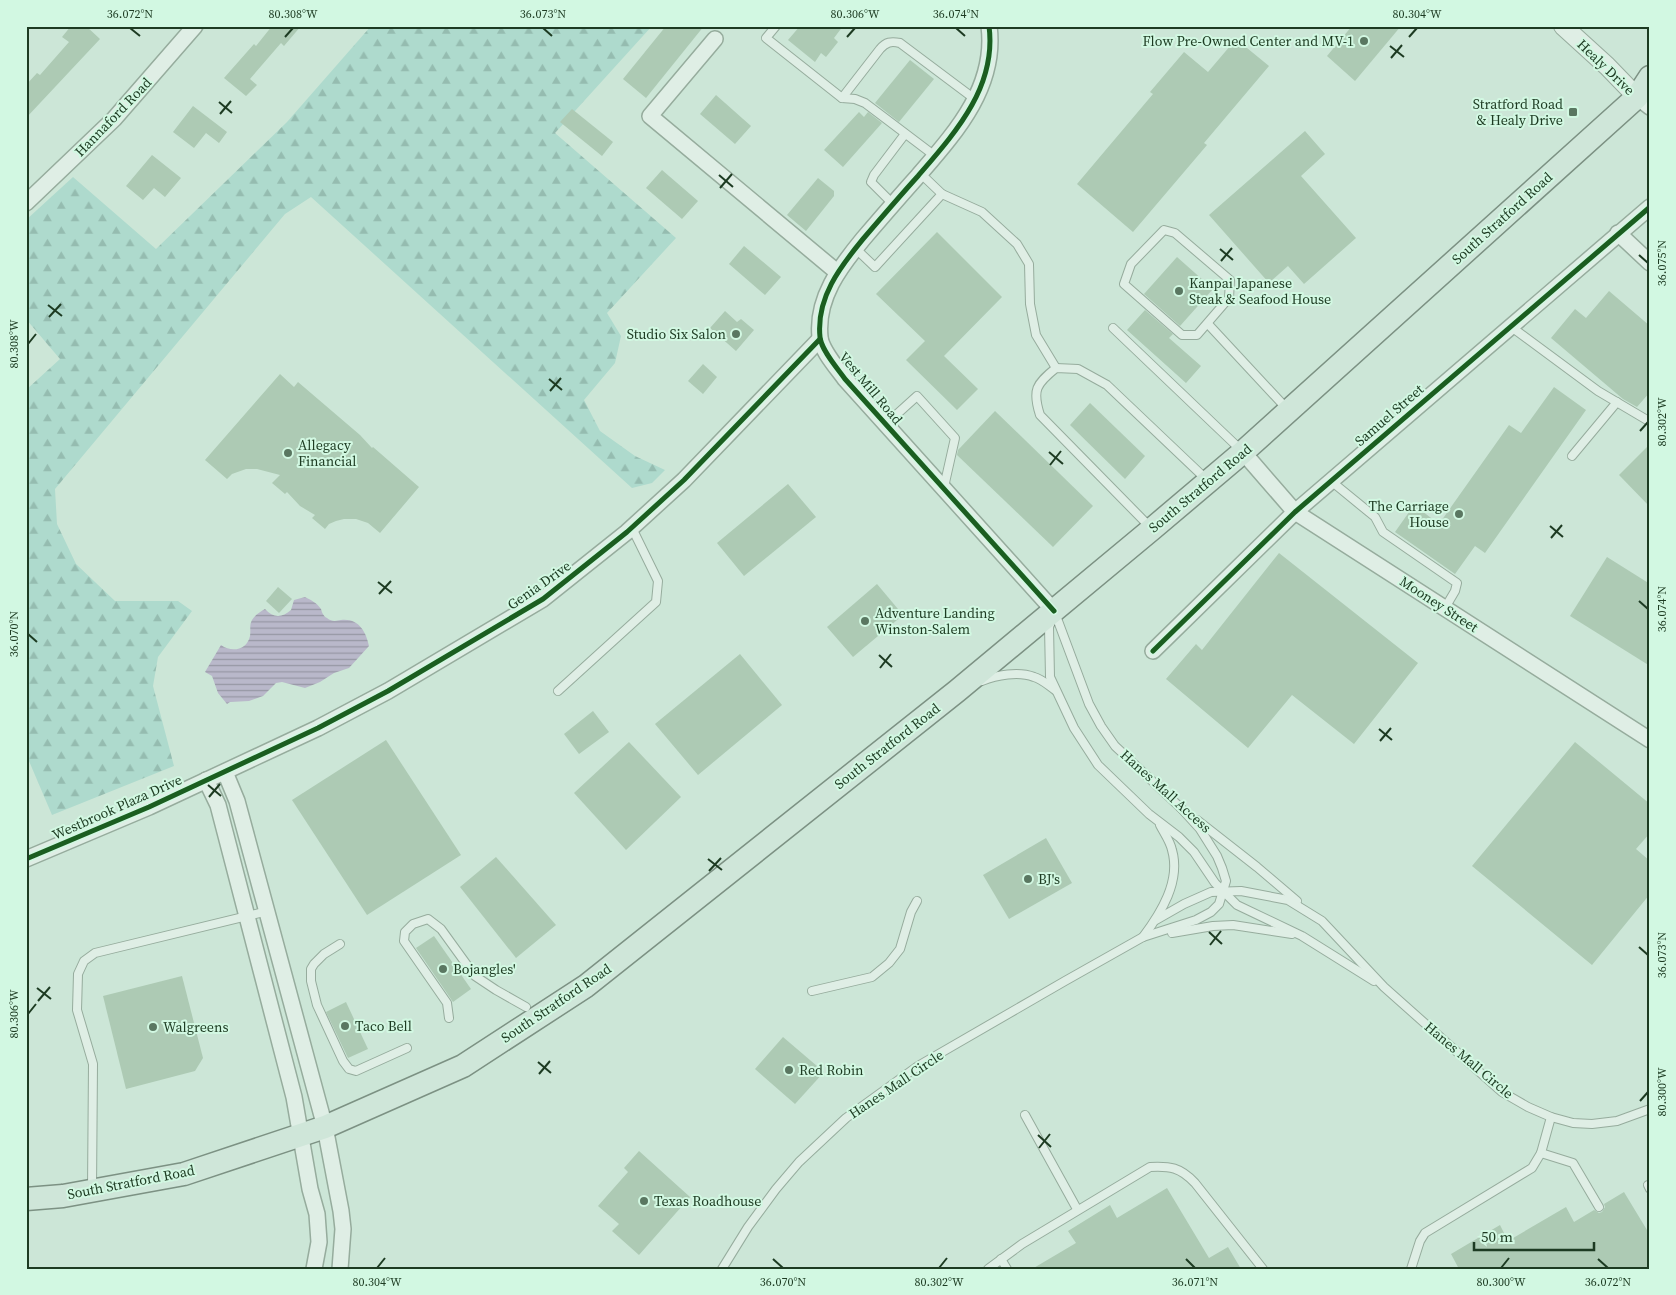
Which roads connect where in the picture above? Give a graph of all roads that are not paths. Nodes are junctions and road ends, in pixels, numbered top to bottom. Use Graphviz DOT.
graph roads {
  1 [pos="195,26"];
  2 [pos="776,26"];
  3 [pos="989,26"];
  4 [pos="1563,26"];
  5 [pos="715,39"];
  6 [pos="1650,77"];
  7 [pos="842,98"];
  8 [pos="1645,99"];
  9 [pos="976,100"];
  10 [pos="906,134"];
  11 [pos="935,156"];
  12 [pos="920,173"];
  13 [pos="942,194"];
  14 [pos="26,203"];
  15 [pos="893,204"];
  16 [pos="1650,207"];
  17 [pos="1618,233"];
  18 [pos="855,248"];
  19 [pos="1650,263"];
  20 [pos="837,272"];
  21 [pos="1208,324"];
  22 [pos="1510,326"];
  23 [pos="1114,328"];
  24 [pos="820,339"];
  25 [pos="1056,368"];
  26 [pos="1617,402"];
  27 [pos="1289,410"];
  28 [pos="1650,420"];
  29 [pos="886,424"];
  30 [pos="1243,452"];
  31 [pos="1572,456"];
  32 [pos="1208,481"];
  33 [pos="1330,481"];
  34 [pos="944,488"];
  35 [pos="1295,512"];
  36 [pos="632,528"];
  37 [pos="1152,529"];
  38 [pos="1445,608"];
  39 [pos="1054,611"];
  40 [pos="1153,651"];
  41 [pos="1056,690"];
  42 [pos="558,691"];
  43 [pos="957,691"];
  44 [pos="1650,740"];
  45 [pos="216,776"];
  46 [pos="1180,807"];
  47 [pos="1159,822"];
  48 [pos="26,859"];
  49 [pos="1223,893"];
  50 [pos="917,902"];
  51 [pos="268,911"];
  52 [pos="248,916"];
  53 [pos="1156,920"];
  54 [pos="1322,922"];
  55 [pos="1302,936"];
  56 [pos="1143,937"];
  57 [pos="340,944"];
  58 [pos="1384,987"];
  59 [pos="812,991"];
  60 [pos="526,1007"];
  61 [pos="449,1018"];
  62 [pos="407,1048"];
  63 [pos="1650,1110"];
  64 [pos="1025,1115"];
  65 [pos="1551,1117"];
  66 [pos="325,1127"];
  67 [pos="301,1136"];
  68 [pos="1540,1153"];
  69 [pos="92,1191"];
  70 [pos="26,1199"];
  71 [pos="1600,1207"];
  72 [pos="1078,1209"];
  73 [pos="1001,1259"];
  74 [pos="314,1269"];
  75 [pos="340,1269"];
  76 [pos="722,1269"];
  77 [pos="988,1269"];
  78 [pos="1006,1269"];
  79 [pos="1263,1269"];
  80 [pos="1410,1269"];
  1 -- 14 [label="street, Hannaford Road"];
  2 -- 7 [label="lane"];
  3 -- 9 [label="street"];
  4 -- 8 [label="street, Healy Drive"];
  5 -- 20 [label="street"];
  6 -- 8 [label="main road, South Stratford Road"];
  7 -- 9 [label="lane"];
  7 -- 10 [label="lane"];
  8 -- 27 [label="main road, South Stratford Road"];
  9 -- 11 [label="street"];
  10 -- 11 [label="lane"];
  10 -- 15 [label="lane"];
  11 -- 12 [label="street"];
  12 -- 13 [label="lane"];
  12 -- 15 [label="street"];
  13 -- 18 [label="lane"];
  13 -- 25 [label="lane"];
  15 -- 18 [label="street"];
  16 -- 17 [label="street, Samuel Street"];
  17 -- 19 [label="street"];
  17 -- 22 [label="street, Samuel Street"];
  18 -- 20 [label="street"];
  20 -- 24 [label="street"];
  21 -- 21 [label="lane"];
  21 -- 27 [label="lane"];
  22 -- 26 [label="lane"];
  22 -- 33 [label="street, Samuel Street"];
  23 -- 30 [label="lane"];
  24 -- 29 [label="street, Vest Mill Road"];
  24 -- 36 [label="street, Genia Drive"];
  25 -- 32 [label="lane"];
  25 -- 37 [label="lane"];
  26 -- 28 [label="lane"];
  26 -- 31 [label="lane"];
  27 -- 30 [label="main road, South Stratford Road"];
  29 -- 34 [label="street, Vest Mill Road"];
  29 -- 34 [label="lane"];
  30 -- 32 [label="main road, South Stratford Road"];
  30 -- 35 [label="street, Mooney Street"];
  32 -- 37 [label="main road, South Stratford Road"];
  33 -- 35 [label="street, Samuel Street"];
  33 -- 38 [label="lane"];
  34 -- 39 [label="street, Vest Mill Road"];
  35 -- 38 [label="street, Mooney Street"];
  35 -- 40 [label="street, Samuel Street"];
  36 -- 42 [label="lane"];
  36 -- 45 [label="street, Genia Drive"];
  37 -- 39 [label="main road, South Stratford Road"];
  38 -- 44 [label="street, Mooney Street"];
  39 -- 41 [label="lane, Hanes Mall Access"];
  39 -- 43 [label="main road, South Stratford Road"];
  39 -- 46 [label="lane, Hanes Mall Access"];
  41 -- 43 [label="lane"];
  41 -- 47 [label="lane, Hanes Mall Access"];
  43 -- 66 [label="main road, South Stratford Road"];
  45 -- 48 [label="street, Westbrook Plaza Drive"];
  45 -- 51 [label="street"];
  45 -- 52 [label="street"];
  46 -- 49 [label="lane"];
  46 -- 54 [label="lane, Hanes Mall Access"];
  47 -- 49 [label="lane, Hanes Mall Access"];
  47 -- 53 [label="lane, Hanes Mall Circle"];
  49 -- 53 [label="lane, Hanes Mall Circle"];
  49 -- 54 [label="lane, Hanes Mall Circle"];
  49 -- 55 [label="lane, Hanes Mall Circle"];
  49 -- 56 [label="lane, Hanes Mall Circle"];
  50 -- 59 [label="lane"];
  51 -- 52 [label="lane"];
  51 -- 66 [label="street"];
  52 -- 67 [label="street"];
  52 -- 69 [label="lane"];
  53 -- 56 [label="lane, Hanes Mall Circle"];
  54 -- 58 [label="lane, Hanes Mall Circle"];
  55 -- 56 [label="lane, Hanes Mall Circle"];
  55 -- 58 [label="lane, Hanes Mall Circle"];
  56 -- 76 [label="lane, Hanes Mall Circle"];
  57 -- 62 [label="lane"];
  58 -- 65 [label="lane, Hanes Mall Circle"];
  60 -- 61 [label="lane"];
  63 -- 65 [label="lane, Hanes Mall Circle"];
  64 -- 72 [label="lane"];
  65 -- 68 [label="lane"];
  66 -- 67 [label="main road, South Stratford Road"];
  66 -- 75 [label="street"];
  67 -- 69 [label="main road, South Stratford Road"];
  67 -- 74 [label="street"];
  68 -- 71 [label="lane"];
  68 -- 80 [label="lane"];
  69 -- 70 [label="main road, South Stratford Road"];
  72 -- 73 [label="lane"];
  72 -- 79 [label="lane"];
  73 -- 77 [label="lane"];
  73 -- 78 [label="lane"];
}
